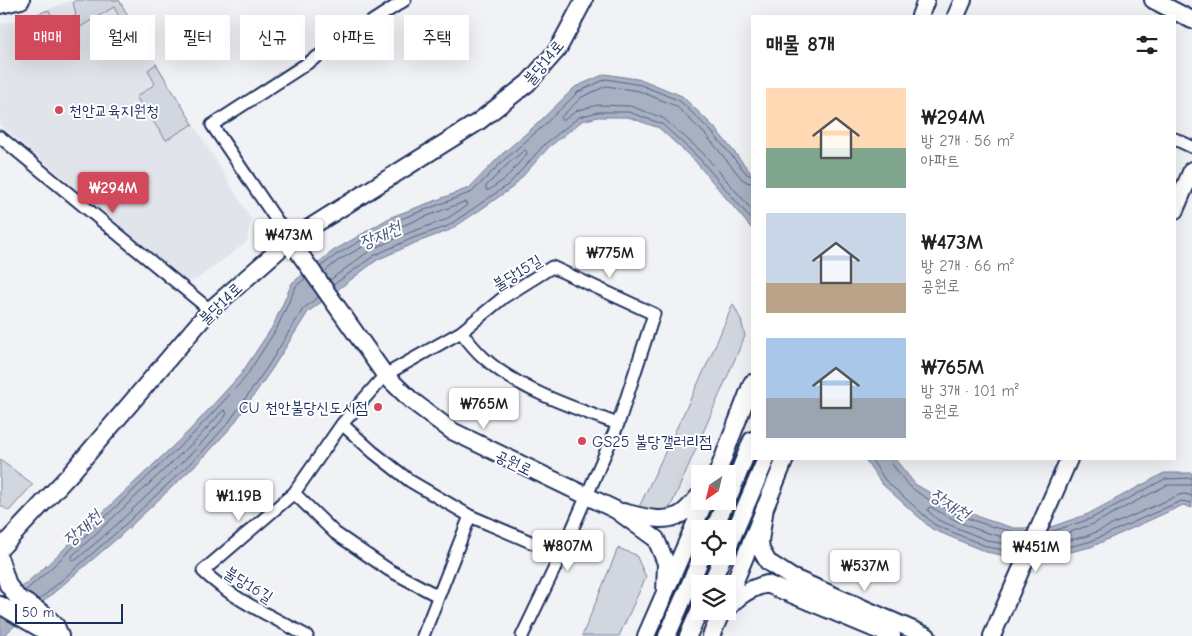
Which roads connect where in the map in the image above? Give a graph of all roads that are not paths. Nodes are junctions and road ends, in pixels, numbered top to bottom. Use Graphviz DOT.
graph roads {
  1 [pos="21,0"];
  2 [pos="405,0"];
  3 [pos="584,0"];
  4 [pos="926,0"];
  5 [pos="963,0"];
  6 [pos="1153,0"];
  7 [pos="0,5"];
  8 [pos="920,15"];
  9 [pos="956,15"];
  10 [pos="1192,20"];
  11 [pos="0,137"];
  12 [pos="1176,138"];
  13 [pos="1192,146"];
  14 [pos="1192,170"];
  15 [pos="1176,208"];
  16 [pos="290,240"];
  17 [pos="210,310"];
  18 [pos="460,332"];
  19 [pos="385,375"];
  20 [pos="751,386"];
  21 [pos="342,424"];
  22 [pos="618,424"];
  23 [pos="751,442"];
  24 [pos="766,460"];
  25 [pos="785,460"];
  26 [pos="1069,460"];
  27 [pos="720,465"];
  28 [pos="736,478"];
  29 [pos="294,493"];
  30 [pos="586,496"];
  31 [pos="691,505"];
  32 [pos="765,507"];
  33 [pos="616,510"];
  34 [pos="701,510"];
  35 [pos="470,516"];
  36 [pos="736,528"];
  37 [pos="0,549"];
  38 [pos="561,555"];
  39 [pos="0,560"];
  40 [pos="698,565"];
  41 [pos="736,578"];
  42 [pos="791,585"];
  43 [pos="665,593"];
  44 [pos="438,596"];
  45 [pos="736,600"];
  46 [pos="0,605"];
  47 [pos="1001,613"];
  48 [pos="695,620"];
  49 [pos="53,636"];
  50 [pos="60,636"];
  51 [pos="307,636"];
  52 [pos="423,636"];
  53 [pos="522,636"];
  54 [pos="646,636"];
  55 [pos="668,636"];
  56 [pos="688,636"];
  57 [pos="892,636"];
  58 [pos="927,636"];
  59 [pos="992,636"];
  60 [pos="1007,636"];
  1 -- 7 [label="street"];
  2 -- 16 [label="street"];
  3 -- 16 [label="street, 불당14로"];
  4 -- 8 [label="street"];
  5 -- 9 [label="street"];
  6 -- 10 [label="street"];
  11 -- 17 [label="street"];
  12 -- 13 [label="street"];
  14 -- 15 [label="street"];
  16 -- 17 [label="street, 불당14로"];
  16 -- 19 [label="street, 공원로"];
  17 -- 37 [label="street, 불당14로"];
  18 -- 19 [label="street, 불당15길"];
  18 -- 22 [label="street"];
  18 -- 22 [label="street, 불당15길"];
  19 -- 21 [label="street, 불당16길"];
  19 -- 30 [label="street, 공원로"];
  20 -- 27 [label="street"];
  21 -- 29 [label="street, 불당16길"];
  21 -- 35 [label="street"];
  22 -- 30 [label="street, 불당15길"];
  23 -- 28 [label="street"];
  24 -- 36 [label="street"];
  25 -- 32 [label="street"];
  26 -- 47 [label="street"];
  29 -- 44 [label="street"];
  29 -- 51 [label="street, 불당16길"];
  30 -- 33 [label="street, 공원로"];
  30 -- 38 [label="street"];
  31 -- 33 [label="street"];
  32 -- 41 [label="street"];
  32 -- 42 [label="street"];
  33 -- 43 [label="street"];
  34 -- 43 [label="street"];
  35 -- 38 [label="street"];
  35 -- 44 [label="street"];
  38 -- 53 [label="street"];
  39 -- 50 [label="street"];
  40 -- 55 [label="street"];
  42 -- 45 [label="street"];
  42 -- 57 [label="street"];
  42 -- 58 [label="street"];
  43 -- 54 [label="street"];
  44 -- 52 [label="street"];
  46 -- 49 [label="street"];
  47 -- 59 [label="street"];
  47 -- 60 [label="street"];
  48 -- 56 [label="street"];
}
